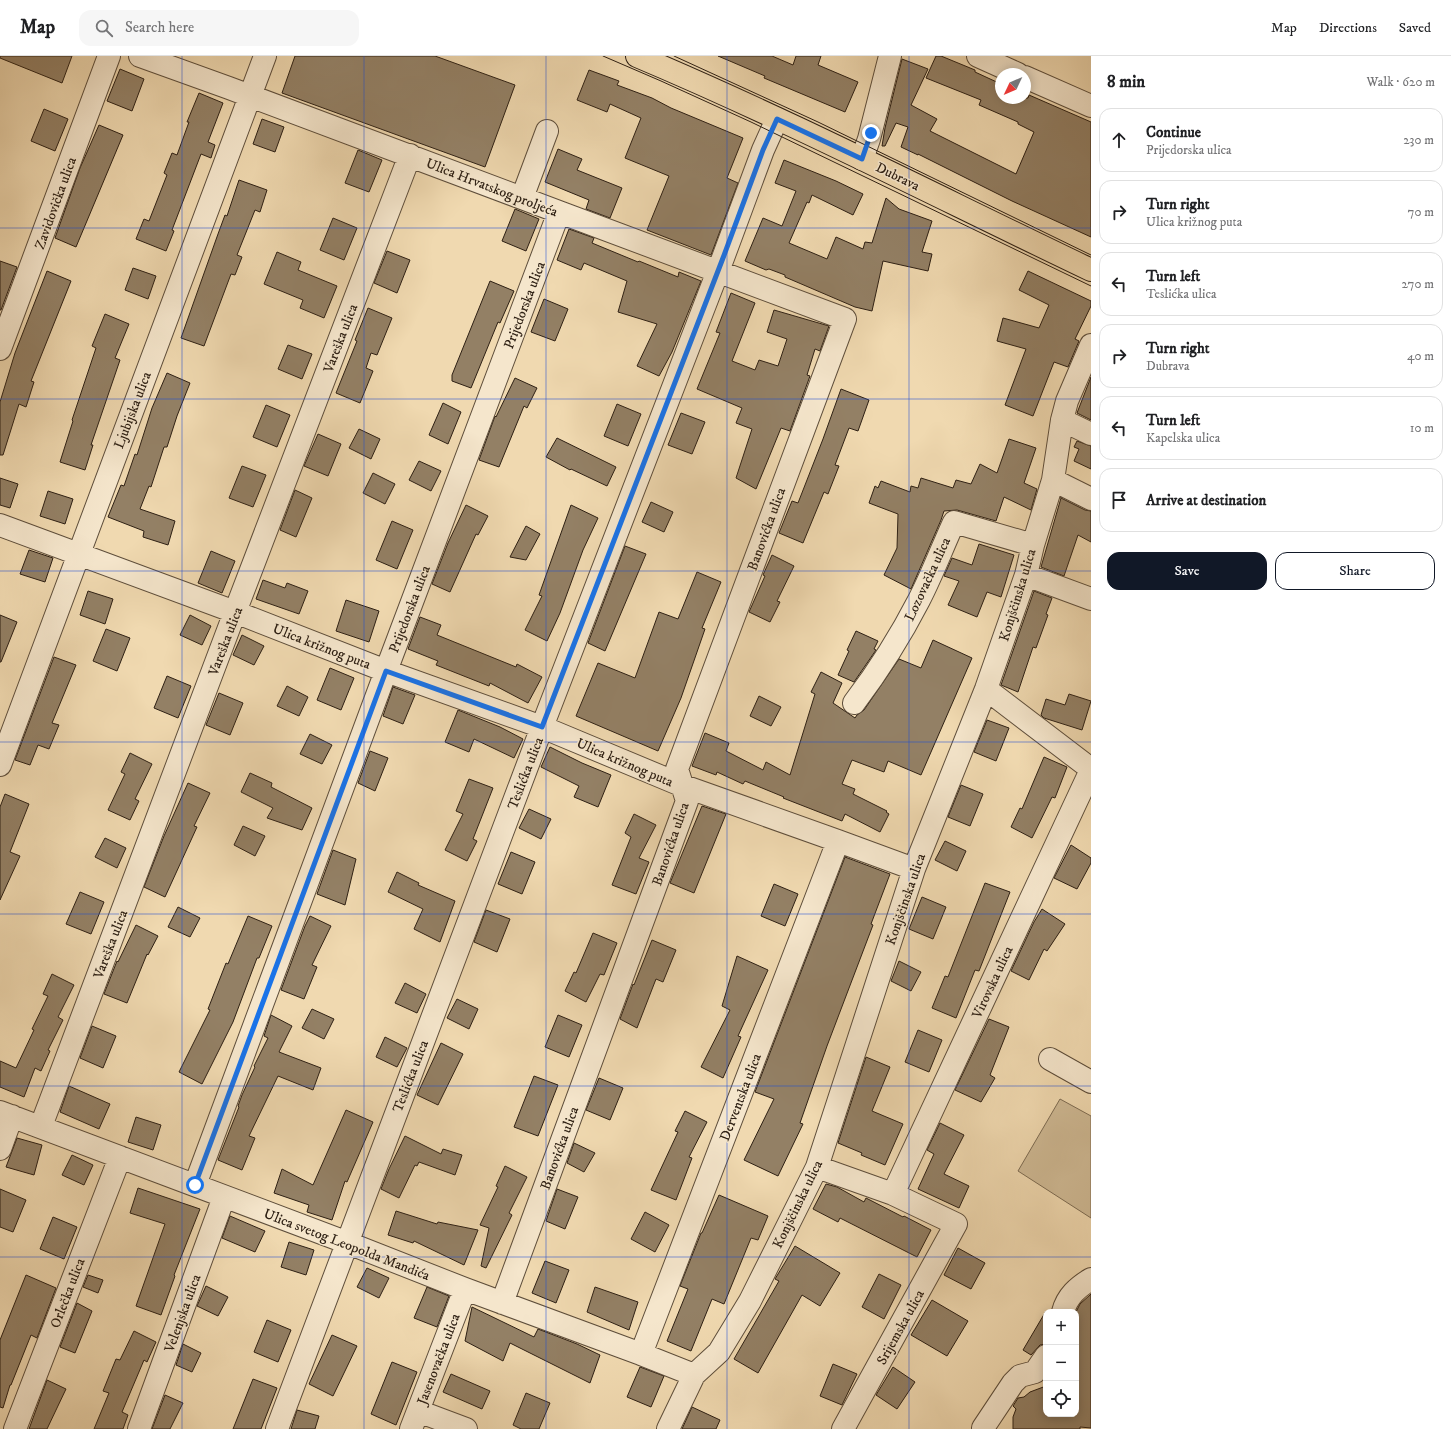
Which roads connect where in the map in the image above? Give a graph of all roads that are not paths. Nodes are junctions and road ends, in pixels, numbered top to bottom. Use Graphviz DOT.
graph roads {
  1 [pos="109,56"];
  2 [pos="140,56"];
  3 [pos="265,56"];
  4 [pos="637,56"];
  5 [pos="890,56"];
  6 [pos="978,56"];
  7 [pos="178,62"];
  8 [pos="1005,68"];
  9 [pos="1031,80"];
  10 [pos="251,96"];
  11 [pos="1091,106"];
  12 [pos="777,119"];
  13 [pos="547,131"];
  14 [pos="410,155"];
  15 [pos="862,159"];
  16 [pos="522,198"];
  17 [pos="559,212"];
  18 [pos="1091,270"];
  19 [pos="718,271"];
  20 [pos="845,319"];
  21 [pos="1091,345"];
  22 [pos="0,349"];
  23 [pos="1062,420"];
  24 [pos="1091,434"];
  25 [pos="1053,480"];
  26 [pos="1091,499"];
  27 [pos="0,525"];
  28 [pos="1033,545"];
  29 [pos="78,554"];
  30 [pos="1026,576"];
  31 [pos="1091,599"];
  32 [pos="235,612"];
  33 [pos="386,671"];
  34 [pos="986,689"];
  35 [pos="854,703"];
  36 [pos="542,727"];
  37 [pos="0,765"];
  38 [pos="1091,770"];
  39 [pos="681,785"];
  40 [pos="838,841"];
  41 [pos="914,869"];
  42 [pos="1050,1058"];
  43 [pos="1091,1082"];
  44 [pos="6,1114"];
  45 [pos="41,1126"];
  46 [pos="0,1149"];
  47 [pos="120,1157"];
  48 [pos="817,1167"];
  49 [pos="195,1185"];
  50 [pos="893,1194"];
  51 [pos="224,1197"];
  52 [pos="348,1243"];
  53 [pos="1091,1279"];
  54 [pos="465,1289"];
  55 [pos="502,1303"];
  56 [pos="1064,1309"];
  57 [pos="641,1354"];
  58 [pos="1043,1360"];
  59 [pos="694,1376"];
  60 [pos="414,1420"];
  61 [pos="983,1428"];
  62 [pos="15,1429"];
  63 [pos="139,1429"];
  64 [pos="277,1429"];
  65 [pos="466,1429"];
  66 [pos="668,1429"];
  67 [pos="844,1429"];
  1 -- 22 [label="street, Zavidovička ulica"];
  2 -- 7 [label="street, Ulica Hrvatskog proljeća"];
  3 -- 10 [label="street, Ljubijska ulica"];
  4 -- 12 [label="main road, Dubrava"];
  5 -- 15 [label="street"];
  6 -- 8 [label="street"];
  7 -- 10 [label="street, Ulica Hrvatskog proljeća"];
  9 -- 11 [label="street"];
  10 -- 14 [label="street, Ulica Hrvatskog proljeća"];
  10 -- 29 [label="street, Ljubijska ulica"];
  12 -- 15 [label="main road, Dubrava"];
  12 -- 19 [label="street, Teslićka ulica"];
  13 -- 16 [label="street"];
  14 -- 16 [label="street, Ulica Hrvatskog proljeća"];
  14 -- 32 [label="street, Vareška ulica"];
  15 -- 18 [label="main road, Dubrava"];
  16 -- 17 [label="street, Ulica Hrvatskog proljeća"];
  17 -- 19 [label="street, Ulica Hrvatskog proljeća"];
  17 -- 33 [label="street, Prijedorska ulica"];
  19 -- 20 [label="street, Ulica Hrvatskog proljeća"];
  19 -- 36 [label="street, Teslićka ulica"];
  20 -- 39 [label="street, Banovićka ulica"];
  21 -- 23 [label="street, Konjščinska ulica"];
  23 -- 24 [label="street"];
  23 -- 25 [label="street, Konjščinska ulica"];
  25 -- 26 [label="street"];
  25 -- 28 [label="street, Konjščinska ulica"];
  27 -- 29 [label="street, Ulica križnog puta"];
  28 -- 30 [label="street, Konjščinska ulica"];
  28 -- 35 [label="street, Lozovačka ulica"];
  29 -- 32 [label="street, Ulica križnog puta"];
  29 -- 37 [label="street, Ljubijska ulica"];
  30 -- 31 [label="street"];
  30 -- 34 [label="street, Konjščinska ulica"];
  32 -- 33 [label="street, Ulica križnog puta"];
  32 -- 45 [label="street, Vareška ulica"];
  33 -- 36 [label="street, Ulica križnog puta"];
  33 -- 49 [label="street, Prijedorska ulica"];
  34 -- 38 [label="street"];
  34 -- 41 [label="street, Konjščinska ulica"];
  36 -- 39 [label="street, Ulica križnog puta"];
  36 -- 52 [label="street, Teslićka ulica"];
  38 -- 50 [label="street, Virovska ulica"];
  39 -- 40 [label="street, Ulica križnog puta"];
  39 -- 55 [label="street, Banovićka ulica"];
  40 -- 41 [label="street, Ulica križnog puta"];
  40 -- 57 [label="street, Derventska ulica"];
  41 -- 48 [label="street, Konjščinska ulica"];
  42 -- 43 [label="street"];
  44 -- 45 [label="street, Ulica svetog Leopolda Mandića"];
  44 -- 46 [label="street"];
  45 -- 47 [label="street, Ulica svetog Leopolda Mandića"];
  47 -- 49 [label="street, Ulica svetog Leopolda Mandića"];
  47 -- 62 [label="street, Orlečka ulica"];
  48 -- 50 [label="street"];
  48 -- 59 [label="street, Konjščinska ulica"];
  49 -- 51 [label="street, Ulica svetog Leopolda Mandića"];
  50 -- 67 [label="street, Srijemska ulica"];
  51 -- 52 [label="street, Ulica svetog Leopolda Mandića"];
  51 -- 63 [label="street, Velenjska ulica"];
  52 -- 54 [label="street, Ulica svetog Leopolda Mandića"];
  52 -- 64 [label="street, Teslićka ulica"];
  53 -- 56 [label="street"];
  54 -- 55 [label="street, Ulica svetog Leopolda Mandića"];
  54 -- 60 [label="street, Jasenovačka ulica"];
  55 -- 57 [label="street, Ulica svetog Leopolda Mandića"];
  57 -- 59 [label="street, Ulica svetog Leopolda Mandića"];
  58 -- 61 [label="street"];
  59 -- 66 [label="street, Konjščinska ulica"];
  60 -- 65 [label="street"];
}
